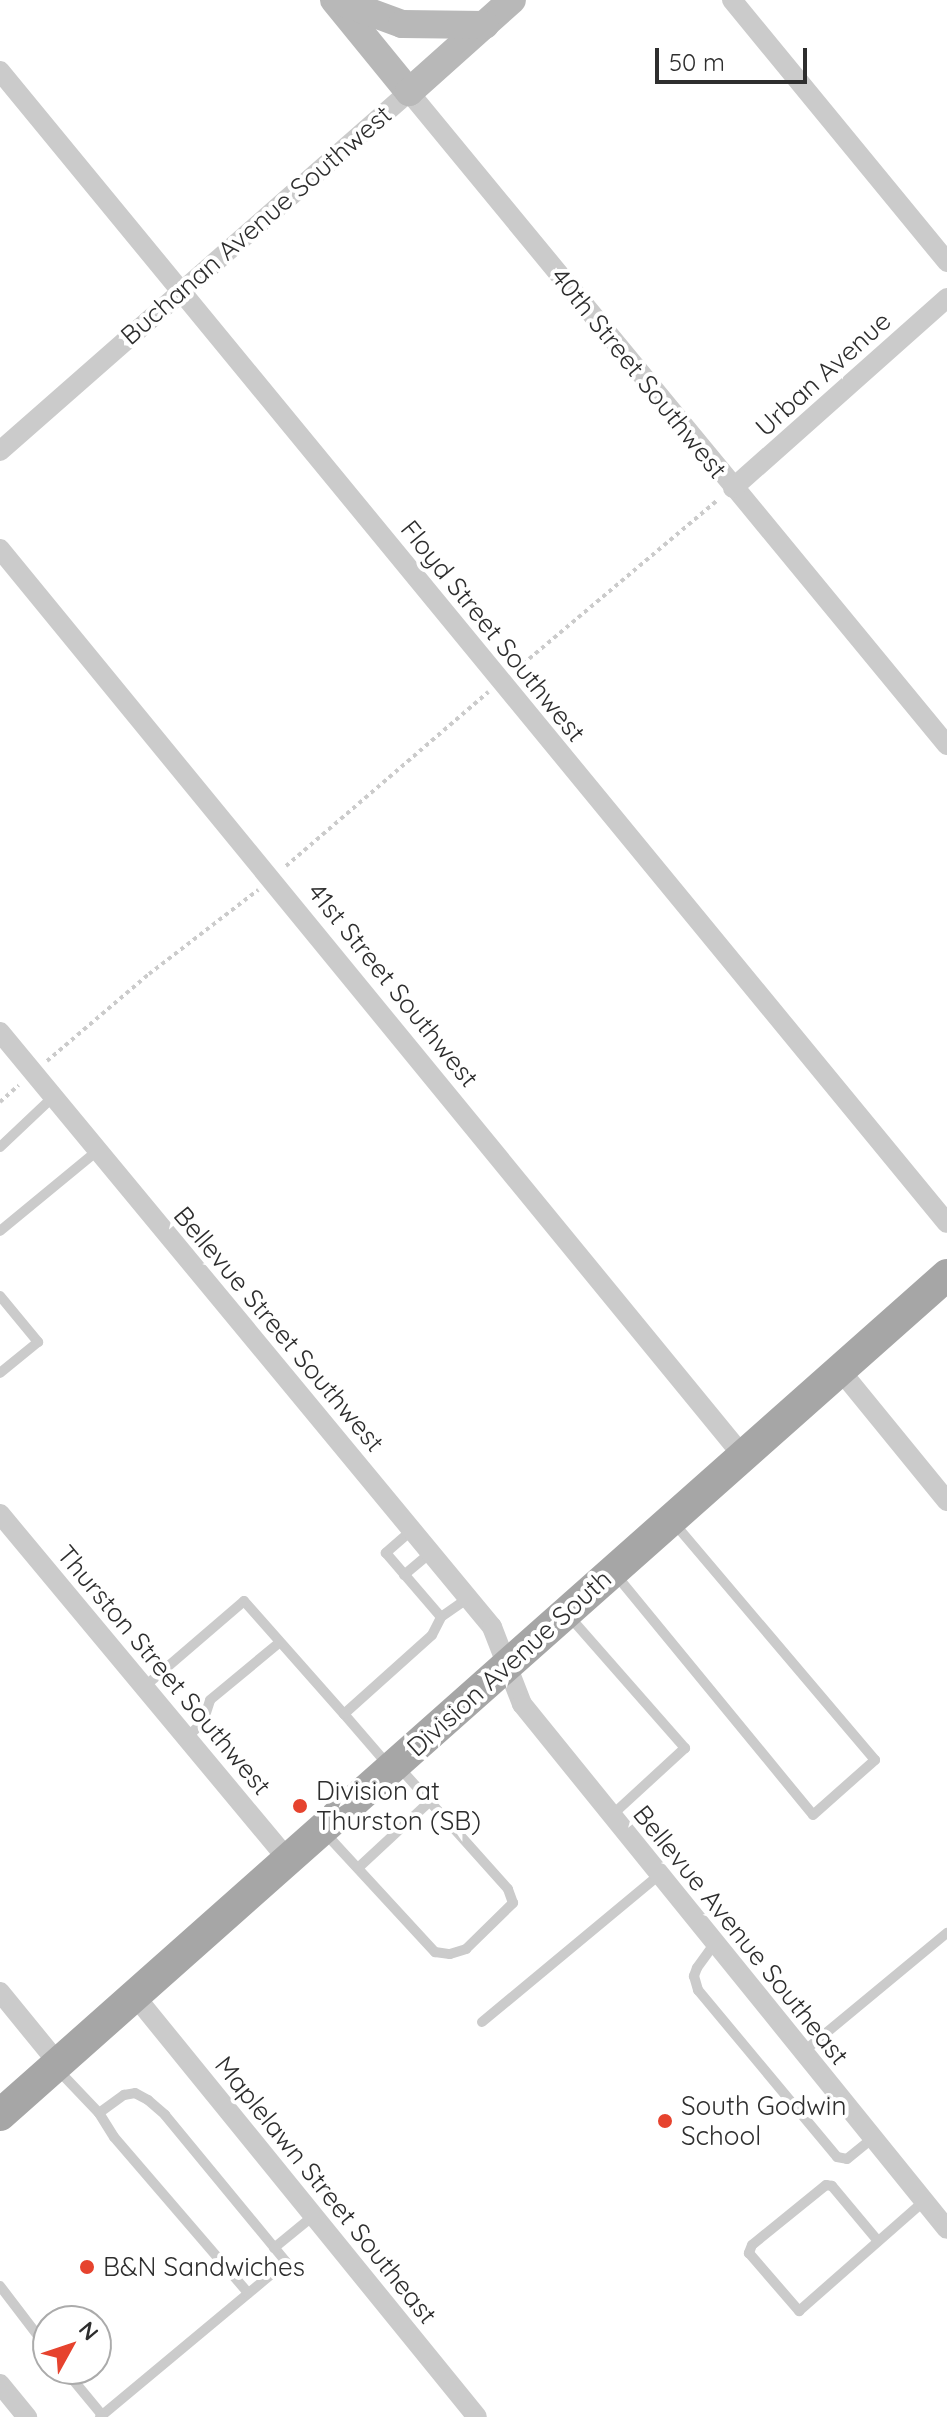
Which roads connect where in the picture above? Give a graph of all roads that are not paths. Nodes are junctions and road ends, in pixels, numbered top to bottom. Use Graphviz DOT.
graph roads {
  1 [pos="336,0"];
  2 [pos="512,0"];
  3 [pos="732,0"];
  4 [pos="485,25"];
  5 [pos="0,71"];
  6 [pos="409,92"];
  7 [pos="947,262"];
  8 [pos="180,292"];
  9 [pos="947,298"];
  10 [pos="0,451"];
  11 [pos="733,488"];
  12 [pos="0,549"];
  13 [pos="947,745"];
  14 [pos="0,1032"];
  15 [pos="53,1097"];
  16 [pos="0,1147"];
  17 [pos="97,1151"];
  18 [pos="947,1223"];
  19 [pos="0,1231"];
  20 [pos="947,1275"];
  21 [pos="0,1296"];
  22 [pos="840,1370"];
  23 [pos="0,1373"];
  24 [pos="743,1456"];
  25 [pos="947,1501"];
  26 [pos="0,1514"];
  27 [pos="671,1519"];
  28 [pos="412,1530"];
  29 [pos="430,1553"];
  30 [pos="612,1571"];
  31 [pos="404,1575"];
  32 [pos="468,1598"];
  33 [pos="565,1612"];
  34 [pos="441,1617"];
  35 [pos="279,1643"];
  36 [pos="505,1667"];
  37 [pos="144,1687"];
  38 [pos="344,1714"];
  39 [pos="186,1738"];
  40 [pos="393,1765"];
  41 [pos="430,1801"];
  42 [pos="611,1816"];
  43 [pos="322,1829"];
  44 [pos="288,1860"];
  45 [pos="358,1868"];
  46 [pos="659,1875"];
  47 [pos="947,1933"];
  48 [pos="715,1943"];
  49 [pos="0,1992"];
  50 [pos="135,1996"];
  51 [pos="482,2022"];
  52 [pos="803,2052"];
  53 [pos="56,2065"];
  54 [pos="7,2104"];
  55 [pos="99,2113"];
  56 [pos="873,2138"];
  57 [pos="924,2201"];
  58 [pos="313,2216"];
  59 [pos="947,2229"];
  60 [pos="878,2241"];
  61 [pos="274,2248"];
  62 [pos="0,2286"];
  63 [pos="248,2293"];
  64 [pos="32,2328"];
  65 [pos="0,2384"];
  66 [pos="77,2385"];
  67 [pos="101,2416"];
  68 [pos="27,2417"];
  69 [pos="477,2417"];
  1 -- 4 [label="street"];
  1 -- 6 [label="street, 40th Street Southwest"];
  2 -- 4 [label="street, Buchanan Avenue Southwest"];
  3 -- 7 [label="street"];
  4 -- 6 [label="street, Buchanan Avenue Southwest"];
  5 -- 8 [label="street, Floyd Street Southwest"];
  6 -- 8 [label="street, Buchanan Avenue Southwest"];
  6 -- 11 [label="street, 40th Street Southwest"];
  8 -- 10 [label="street, Buchanan Avenue Southwest"];
  8 -- 18 [label="street, Floyd Street Southwest"];
  9 -- 11 [label="street, Urban Avenue"];
  11 -- 13 [label="street, 40th Street Southwest"];
  12 -- 24 [label="street, 41st Street Southwest"];
  14 -- 15 [label="street, Bellevue Street Southwest"];
  15 -- 16 [label="lane"];
  15 -- 17 [label="street, Bellevue Street Southwest"];
  17 -- 19 [label="lane"];
  17 -- 28 [label="street, Bellevue Street Southwest"];
  20 -- 22 [label="main road, Division Avenue South"];
  21 -- 23 [label="lane"];
  22 -- 24 [label="main road, Division Avenue South"];
  22 -- 25 [label="street"];
  24 -- 27 [label="main road, Division Avenue South"];
  26 -- 37 [label="street, Thurston Street Southwest"];
  27 -- 30 [label="main road, Division Avenue South"];
  27 -- 30 [label="lane"];
  28 -- 29 [label="street, Bellevue Street Southwest"];
  28 -- 31 [label="lane"];
  29 -- 31 [label="lane"];
  29 -- 32 [label="street, Bellevue Street Southwest"];
  30 -- 33 [label="main road, Division Avenue South"];
  31 -- 34 [label="lane"];
  32 -- 34 [label="lane"];
  32 -- 36 [label="street, Bellevue Street Southwest"];
  33 -- 36 [label="main road, Division Avenue South"];
  33 -- 42 [label="lane"];
  34 -- 38 [label="lane"];
  35 -- 37 [label="lane"];
  35 -- 38 [label="lane"];
  35 -- 39 [label="lane"];
  36 -- 40 [label="main road, Division Avenue South"];
  36 -- 42 [label="street, Bellevue Avenue Southeast"];
  37 -- 39 [label="street, Thurston Street Southwest"];
  38 -- 40 [label="lane"];
  39 -- 44 [label="street, Thurston Street Southwest"];
  40 -- 41 [label="lane"];
  40 -- 43 [label="main road, Division Avenue South"];
  41 -- 45 [label="lane"];
  41 -- 45 [label="lane"];
  42 -- 46 [label="street, Bellevue Avenue Southeast"];
  43 -- 44 [label="main road, Division Avenue South"];
  43 -- 45 [label="lane"];
  44 -- 50 [label="main road, Division Avenue South"];
  46 -- 48 [label="street, Bellevue Avenue Southeast"];
  46 -- 51 [label="lane"];
  47 -- 52 [label="lane"];
  48 -- 52 [label="street, Bellevue Avenue Southeast"];
  48 -- 56 [label="lane"];
  49 -- 53 [label="street"];
  50 -- 53 [label="main road, Division Avenue South"];
  50 -- 58 [label="street, Maplelawn Street Southeast"];
  52 -- 56 [label="street, Bellevue Avenue Southeast"];
  53 -- 54 [label="main road, Division Avenue South"];
  53 -- 55 [label="lane"];
  55 -- 61 [label="lane"];
  55 -- 63 [label="lane"];
  56 -- 57 [label="street, Bellevue Avenue Southeast"];
  57 -- 59 [label="street, Bellevue Avenue Southeast"];
  57 -- 60 [label="lane"];
  58 -- 61 [label="lane"];
  58 -- 69 [label="street, Maplelawn Street Southeast"];
  60 -- 60 [label="lane"];
  61 -- 63 [label="lane"];
  62 -- 64 [label="lane"];
  63 -- 67 [label="lane"];
  65 -- 68 [label="street"];
  66 -- 67 [label="lane"];
}
